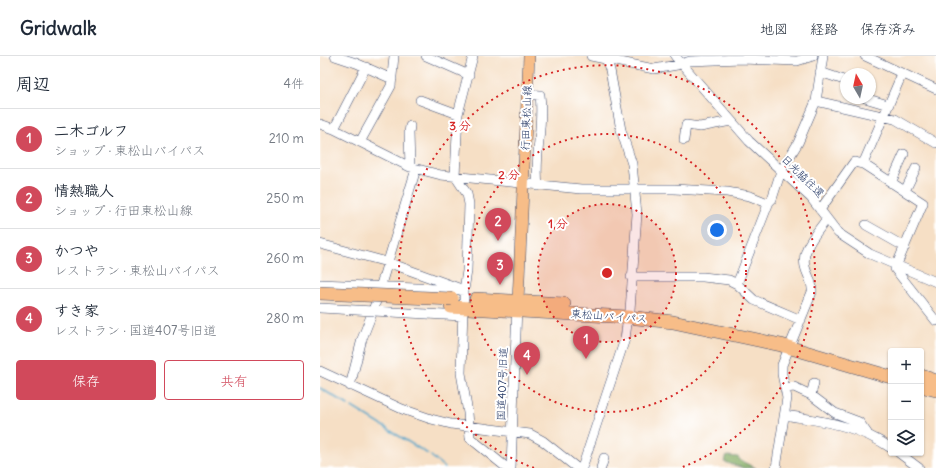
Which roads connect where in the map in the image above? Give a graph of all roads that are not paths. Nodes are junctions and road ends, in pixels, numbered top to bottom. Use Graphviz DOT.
graph roads {
  1 [pos="394,56"];
  2 [pos="426,56"];
  3 [pos="473,56"];
  4 [pos="529,56"];
  5 [pos="591,56"];
  6 [pos="675,56"];
  7 [pos="813,56"];
  8 [pos="823,56"];
  9 [pos="865,56"];
  10 [pos="340,57"];
  11 [pos="606,58"];
  12 [pos="682,64"];
  13 [pos="366,67"];
  14 [pos="820,72"];
  15 [pos="902,74"];
  16 [pos="469,75"];
  17 [pos="392,79"];
  18 [pos="840,79"];
  19 [pos="936,89"];
  20 [pos="528,94"];
  21 [pos="420,100"];
  22 [pos="816,100"];
  23 [pos="876,101"];
  24 [pos="888,105"];
  25 [pos="458,114"];
  26 [pos="884,117"];
  27 [pos="731,121"];
  28 [pos="320,124"];
  29 [pos="410,126"];
  30 [pos="334,129"];
  31 [pos="684,140"];
  32 [pos="360,142"];
  33 [pos="936,143"];
  34 [pos="904,154"];
  35 [pos="863,164"];
  36 [pos="413,168"];
  37 [pos="916,168"];
  38 [pos="781,171"];
  39 [pos="455,176"];
  40 [pos="891,183"];
  41 [pos="524,185"];
  42 [pos="538,186"];
  43 [pos="633,189"];
  44 [pos="905,191"];
  45 [pos="769,202"];
  46 [pos="820,210"];
  47 [pos="826,220"];
  48 [pos="866,225"];
  49 [pos="320,244"];
  50 [pos="905,247"];
  51 [pos="387,262"];
  52 [pos="896,265"];
  53 [pos="631,277"];
  54 [pos="936,282"];
  55 [pos="320,284"];
  56 [pos="737,284"];
  57 [pos="379,287"];
  58 [pos="320,293"];
  59 [pos="320,300"];
  60 [pos="459,303"];
  61 [pos="517,306"];
  62 [pos="320,308"];
  63 [pos="373,311"];
  64 [pos="629,313"];
  65 [pos="800,320"];
  66 [pos="936,321"];
  67 [pos="791,343"];
  68 [pos="888,366"];
  69 [pos="320,371"];
  70 [pos="888,376"];
  71 [pos="924,377"];
  72 [pos="936,381"];
  73 [pos="814,383"];
  74 [pos="350,386"];
  75 [pos="924,387"];
  76 [pos="786,388"];
  77 [pos="936,390"];
  78 [pos="811,395"];
  79 [pos="785,415"];
  80 [pos="469,426"];
  81 [pos="512,431"];
  82 [pos="867,433"];
  83 [pos="888,446"];
  84 [pos="903,456"];
  85 [pos="604,458"];
  86 [pos="507,468"];
  87 [pos="511,468"];
  88 [pos="577,468"];
  89 [pos="582,468"];
  90 [pos="601,468"];
  91 [pos="776,468"];
  92 [pos="920,468"];
  1 -- 17 [label="street"];
  2 -- 16 [label="street"];
  3 -- 16 [label="street"];
  4 -- 20 [label="main road, 行田東松山線"];
  5 -- 11 [label="street"];
  6 -- 12 [label="street, 日光脇往還"];
  7 -- 12 [label="street"];
  8 -- 14 [label="street"];
  9 -- 15 [label="street"];
  10 -- 13 [label="street"];
  11 -- 12 [label="street"];
  11 -- 43 [label="street"];
  12 -- 27 [label="street, 日光脇往還"];
  13 -- 17 [label="street"];
  13 -- 30 [label="street"];
  14 -- 18 [label="street"];
  14 -- 22 [label="street"];
  15 -- 19 [label="street"];
  15 -- 24 [label="street"];
  16 -- 25 [label="street"];
  17 -- 32 [label="street"];
  20 -- 41 [label="main road, 行田東松山線"];
  20 -- 42 [label="street"];
  21 -- 25 [label="street"];
  22 -- 26 [label="street"];
  22 -- 38 [label="street"];
  23 -- 24 [label="street"];
  24 -- 26 [label="street"];
  25 -- 39 [label="street"];
  26 -- 33 [label="street"];
  26 -- 35 [label="street"];
  27 -- 31 [label="street"];
  27 -- 38 [label="street, 日光脇往還"];
  28 -- 30 [label="street"];
  29 -- 36 [label="street"];
  30 -- 32 [label="street"];
  32 -- 36 [label="street"];
  34 -- 40 [label="street"];
  35 -- 40 [label="street"];
  35 -- 46 [label="street"];
  36 -- 39 [label="street"];
  36 -- 51 [label="street"];
  37 -- 44 [label="street"];
  38 -- 45 [label="street"];
  38 -- 46 [label="street, 日光脇往還"];
  39 -- 41 [label="street"];
  39 -- 60 [label="street"];
  40 -- 44 [label="street"];
  41 -- 42 [label="street"];
  41 -- 61 [label="main road, 行田東松山線"];
  42 -- 43 [label="street"];
  43 -- 45 [label="street"];
  43 -- 53 [label="street"];
  44 -- 50 [label="street"];
  45 -- 56 [label="street"];
  46 -- 47 [label="street, 日光脇往還"];
  47 -- 52 [label="street, 日光脇往還"];
  47 -- 65 [label="street"];
  48 -- 50 [label="street"];
  49 -- 51 [label="street"];
  50 -- 52 [label="street"];
  51 -- 57 [label="street"];
  51 -- 60 [label="street"];
  52 -- 54 [label="street, 日光脇往還"];
  52 -- 66 [label="street"];
  53 -- 56 [label="street"];
  53 -- 64 [label="street"];
  55 -- 57 [label="street"];
  56 -- 65 [label="street"];
  57 -- 60 [label="street"];
  57 -- 63 [label="street"];
  58 -- 60 [label="highway, 東松山バイパス, bridge"];
  59 -- 60 [label="highway, 東松山バイパス"];
  60 -- 61 [label="highway, 東松山バイパス"];
  60 -- 63 [label="street"];
  60 -- 80 [label="street"];
  61 -- 64 [label="highway, 東松山バイパス"];
  61 -- 81 [label="street, 国道407号旧道"];
  62 -- 63 [label="street"];
  63 -- 74 [label="street"];
  64 -- 67 [label="highway, 東松山バイパス"];
  64 -- 89 [label="street"];
  65 -- 67 [label="street"];
  67 -- 68 [label="highway, 東松山バイパス"];
  67 -- 70 [label="highway, 東松山バイパス"];
  67 -- 76 [label="street"];
  69 -- 74 [label="street"];
  71 -- 72 [label="highway"];
  73 -- 78 [label="street"];
  74 -- 80 [label="street"];
  75 -- 77 [label="highway"];
  76 -- 78 [label="street"];
  76 -- 79 [label="street"];
  78 -- 82 [label="street"];
  79 -- 82 [label="street"];
  79 -- 91 [label="street"];
  80 -- 81 [label="street"];
  80 -- 86 [label="street"];
  81 -- 87 [label="street, 国道407号旧道"];
  81 -- 88 [label="street"];
  82 -- 83 [label="street"];
  84 -- 92 [label="street"];
  85 -- 90 [label="street"];
}
